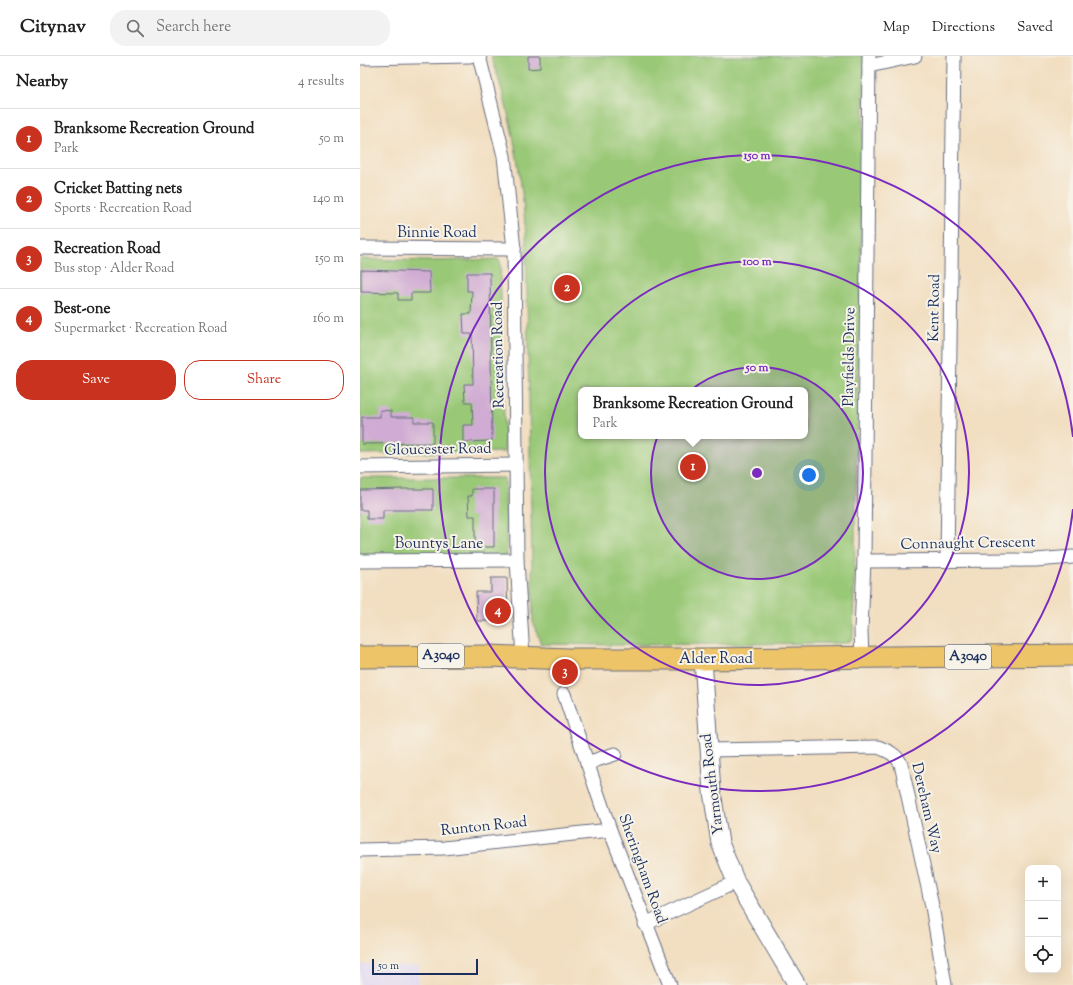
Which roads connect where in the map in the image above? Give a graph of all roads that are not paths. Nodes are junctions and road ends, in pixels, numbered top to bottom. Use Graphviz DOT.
graph roads {
  1 [pos="470,56"];
  2 [pos="479,56"];
  3 [pos="915,56"];
  4 [pos="954,56"];
  5 [pos="360,58"];
  6 [pos="869,61"];
  7 [pos="360,248"];
  8 [pos="514,249"];
  9 [pos="516,465"];
  10 [pos="360,467"];
  11 [pos="1073,557"];
  12 [pos="517,560"];
  13 [pos="360,561"];
  14 [pos="864,561"];
  15 [pos="947,561"];
  16 [pos="1073,655"];
  17 [pos="360,657"];
  18 [pos="522,657"];
  19 [pos="862,658"];
  20 [pos="703,659"];
  21 [pos="564,694"];
  22 [pos="708,750"];
  23 [pos="615,754"];
  24 [pos="587,763"];
  25 [pos="610,830"];
  26 [pos="360,850"];
  27 [pos="736,882"];
  28 [pos="645,924"];
  29 [pos="670,985"];
  30 [pos="797,985"];
  31 [pos="945,985"];
  1 -- 5 [label="street"];
  2 -- 8 [label="street, Recreation Road"];
  3 -- 6 [label="street"];
  4 -- 15 [label="street, Kent Road"];
  6 -- 14 [label="street, Playfields Drive"];
  7 -- 8 [label="street, Binnie Road"];
  8 -- 9 [label="street, Recreation Road"];
  9 -- 10 [label="street, Gloucester Road"];
  9 -- 12 [label="street, Recreation Road"];
  11 -- 15 [label="street, Connaught Crescent"];
  12 -- 13 [label="street, Bountys Lane"];
  12 -- 18 [label="street, Recreation Road"];
  14 -- 15 [label="street, Connaught Crescent"];
  14 -- 19 [label="street, Playfields Drive"];
  16 -- 19 [label="main road, Alder Road / A3040"];
  17 -- 18 [label="main road, Alder Road / A3040"];
  18 -- 20 [label="main road, Alder Road / A3040"];
  19 -- 20 [label="main road, Alder Road / A3040"];
  20 -- 22 [label="street, Yarmouth Road"];
  21 -- 24 [label="street, Sheringham Road"];
  22 -- 27 [label="street, Yarmouth Road"];
  22 -- 31 [label="street, Dereham Way"];
  23 -- 24 [label="street"];
  24 -- 25 [label="street, Sheringham Road"];
  25 -- 26 [label="street, Runton Road"];
  25 -- 28 [label="street, Sheringham Road"];
  27 -- 28 [label="street"];
  27 -- 30 [label="street, Yarmouth Road"];
  28 -- 29 [label="street, Sheringham Road"];
}
